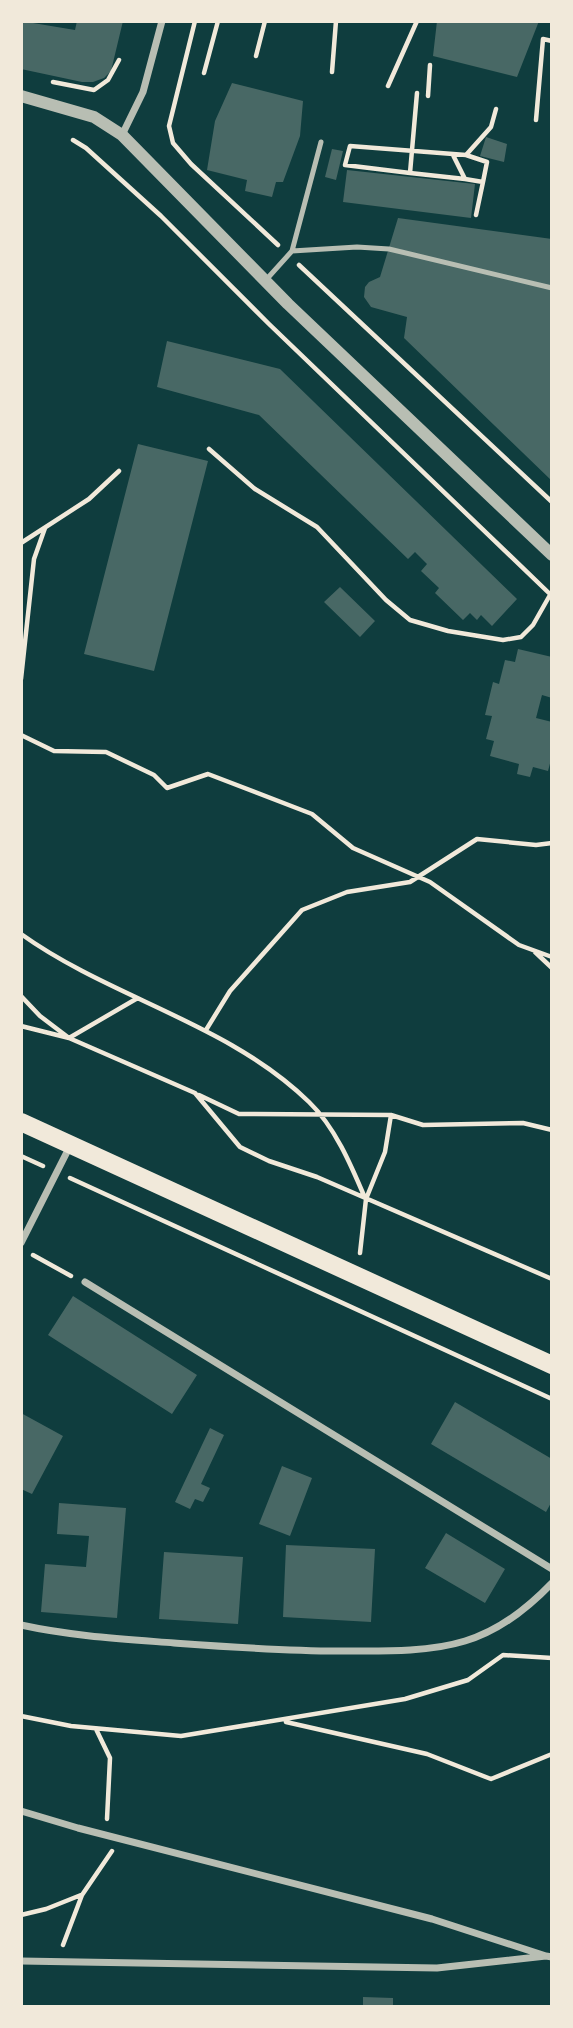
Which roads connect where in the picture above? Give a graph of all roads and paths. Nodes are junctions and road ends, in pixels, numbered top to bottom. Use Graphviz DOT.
graph roads {
  1 [pos="162,21"];
  2 [pos="195,21"];
  3 [pos="218,21"];
  4 [pos="265,21"];
  5 [pos="336,21"];
  6 [pos="417,21"];
  7 [pos="552,41"];
  8 [pos="256,56"];
  9 [pos="119,60"];
  10 [pos="430,65"];
  11 [pos="332,72"];
  12 [pos="204,73"];
  13 [pos="388,86"];
  14 [pos="85,89"];
  15 [pos="417,93"];
  16 [pos="21,96"];
  17 [pos="428,96"];
  18 [pos="496,109"];
  19 [pos="536,120"];
  20 [pos="122,135"];
  21 [pos="74,140"];
  22 [pos="321,142"];
  23 [pos="412,151"];
  24 [pos="452,154"];
  25 [pos="466,155"];
  26 [pos="410,173"];
  27 [pos="465,179"];
  28 [pos="483,182"];
  29 [pos="476,215"];
  30 [pos="290,253"];
  31 [pos="265,281"];
  32 [pos="552,288"];
  33 [pos="209,449"];
  34 [pos="120,471"];
  35 [pos="552,502"];
  36 [pos="45,528"];
  37 [pos="21,543"];
  38 [pos="552,555"];
  39 [pos="551,596"];
  40 [pos="21,679"];
  41 [pos="21,735"];
  42 [pos="552,843"];
  43 [pos="418,877"];
  44 [pos="21,934"];
  45 [pos="533,950"];
  46 [pos="552,957"];
  47 [pos="552,968"];
  48 [pos="21,996"];
  49 [pos="137,998"];
  50 [pos="21,1026"];
  51 [pos="206,1030"];
  52 [pos="69,1038"];
  53 [pos="195,1093"];
  54 [pos="391,1115"];
  55 [pos="321,1116"];
  56 [pos="21,1122"];
  57 [pos="552,1130"];
  58 [pos="71,1144"];
  59 [pos="21,1156"];
  60 [pos="57,1172"];
  61 [pos="366,1199"];
  62 [pos="21,1243"];
  63 [pos="31,1254"];
  64 [pos="359,1276"];
  65 [pos="552,1279"];
  66 [pos="85,1282"];
  67 [pos="552,1366"];
  68 [pos="552,1399"];
  69 [pos="552,1569"];
  70 [pos="552,1583"];
  71 [pos="21,1625"];
  72 [pos="552,1658"];
  73 [pos="21,1716"];
  74 [pos="282,1721"];
  75 [pos="96,1728"];
  76 [pos="552,1754"];
  77 [pos="21,1811"];
  78 [pos="108,1836"];
  79 [pos="120,1839"];
  80 [pos="82,1895"];
  81 [pos="21,1915"];
  82 [pos="549,1957"];
  83 [pos="21,1961"];
  84 [pos="57,1962"];
  1 -- 20 [label="street"];
  2 -- 30 [label="path"];
  3 -- 12 [label="path"];
  4 -- 8 [label="path"];
  5 -- 11 [label="path"];
  6 -- 13 [label="path"];
  7 -- 19 [label="path"];
  9 -- 14 [label="path"];
  10 -- 17 [label="path"];
  15 -- 23 [label="path"];
  16 -- 20 [label="street"];
  18 -- 25 [label="path"];
  20 -- 31 [label="street"];
  21 -- 39 [label="path"];
  22 -- 30 [label="lane"];
  23 -- 24 [label="path"];
  23 -- 26 [label="path"];
  23 -- 26 [label="path"];
  24 -- 25 [label="path"];
  24 -- 27 [label="path"];
  25 -- 28 [label="path"];
  26 -- 27 [label="path"];
  27 -- 28 [label="path"];
  28 -- 29 [label="path"];
  30 -- 31 [label="lane"];
  30 -- 32 [label="lane"];
  30 -- 35 [label="path"];
  31 -- 38 [label="street"];
  33 -- 39 [label="path"];
  34 -- 36 [label="path"];
  36 -- 37 [label="path"];
  36 -- 40 [label="path"];
  41 -- 43 [label="path"];
  42 -- 43 [label="path"];
  43 -- 45 [label="path"];
  43 -- 51 [label="path"];
  44 -- 49 [label="path"];
  45 -- 46 [label="path"];
  45 -- 47 [label="path"];
  48 -- 52 [label="path"];
  49 -- 51 [label="path"];
  49 -- 52 [label="path"];
  50 -- 52 [label="path"];
  51 -- 55 [label="path"];
  52 -- 53 [label="path"];
  53 -- 55 [label="path"];
  53 -- 61 [label="path"];
  54 -- 55 [label="path"];
  54 -- 57 [label="path"];
  54 -- 61 [label="path"];
  55 -- 61 [label="path"];
  56 -- 58 [label="main road"];
  58 -- 60 [label="street"];
  58 -- 64 [label="main road"];
  59 -- 60 [label="path"];
  60 -- 62 [label="street"];
  60 -- 68 [label="path"];
  61 -- 64 [label="path"];
  61 -- 65 [label="path"];
  63 -- 66 [label="path"];
  64 -- 67 [label="main road"];
  66 -- 69 [label="street"];
  70 -- 71 [label="street"];
  72 -- 74 [label="path"];
  73 -- 75 [label="path"];
  74 -- 75 [label="path"];
  74 -- 76 [label="path"];
  75 -- 78 [label="path"];
  77 -- 78 [label="street"];
  78 -- 79 [label="street"];
  79 -- 80 [label="path"];
  79 -- 82 [label="street"];
  80 -- 81 [label="path"];
  80 -- 84 [label="path"];
  82 -- 84 [label="street"];
  83 -- 84 [label="street"];
}
